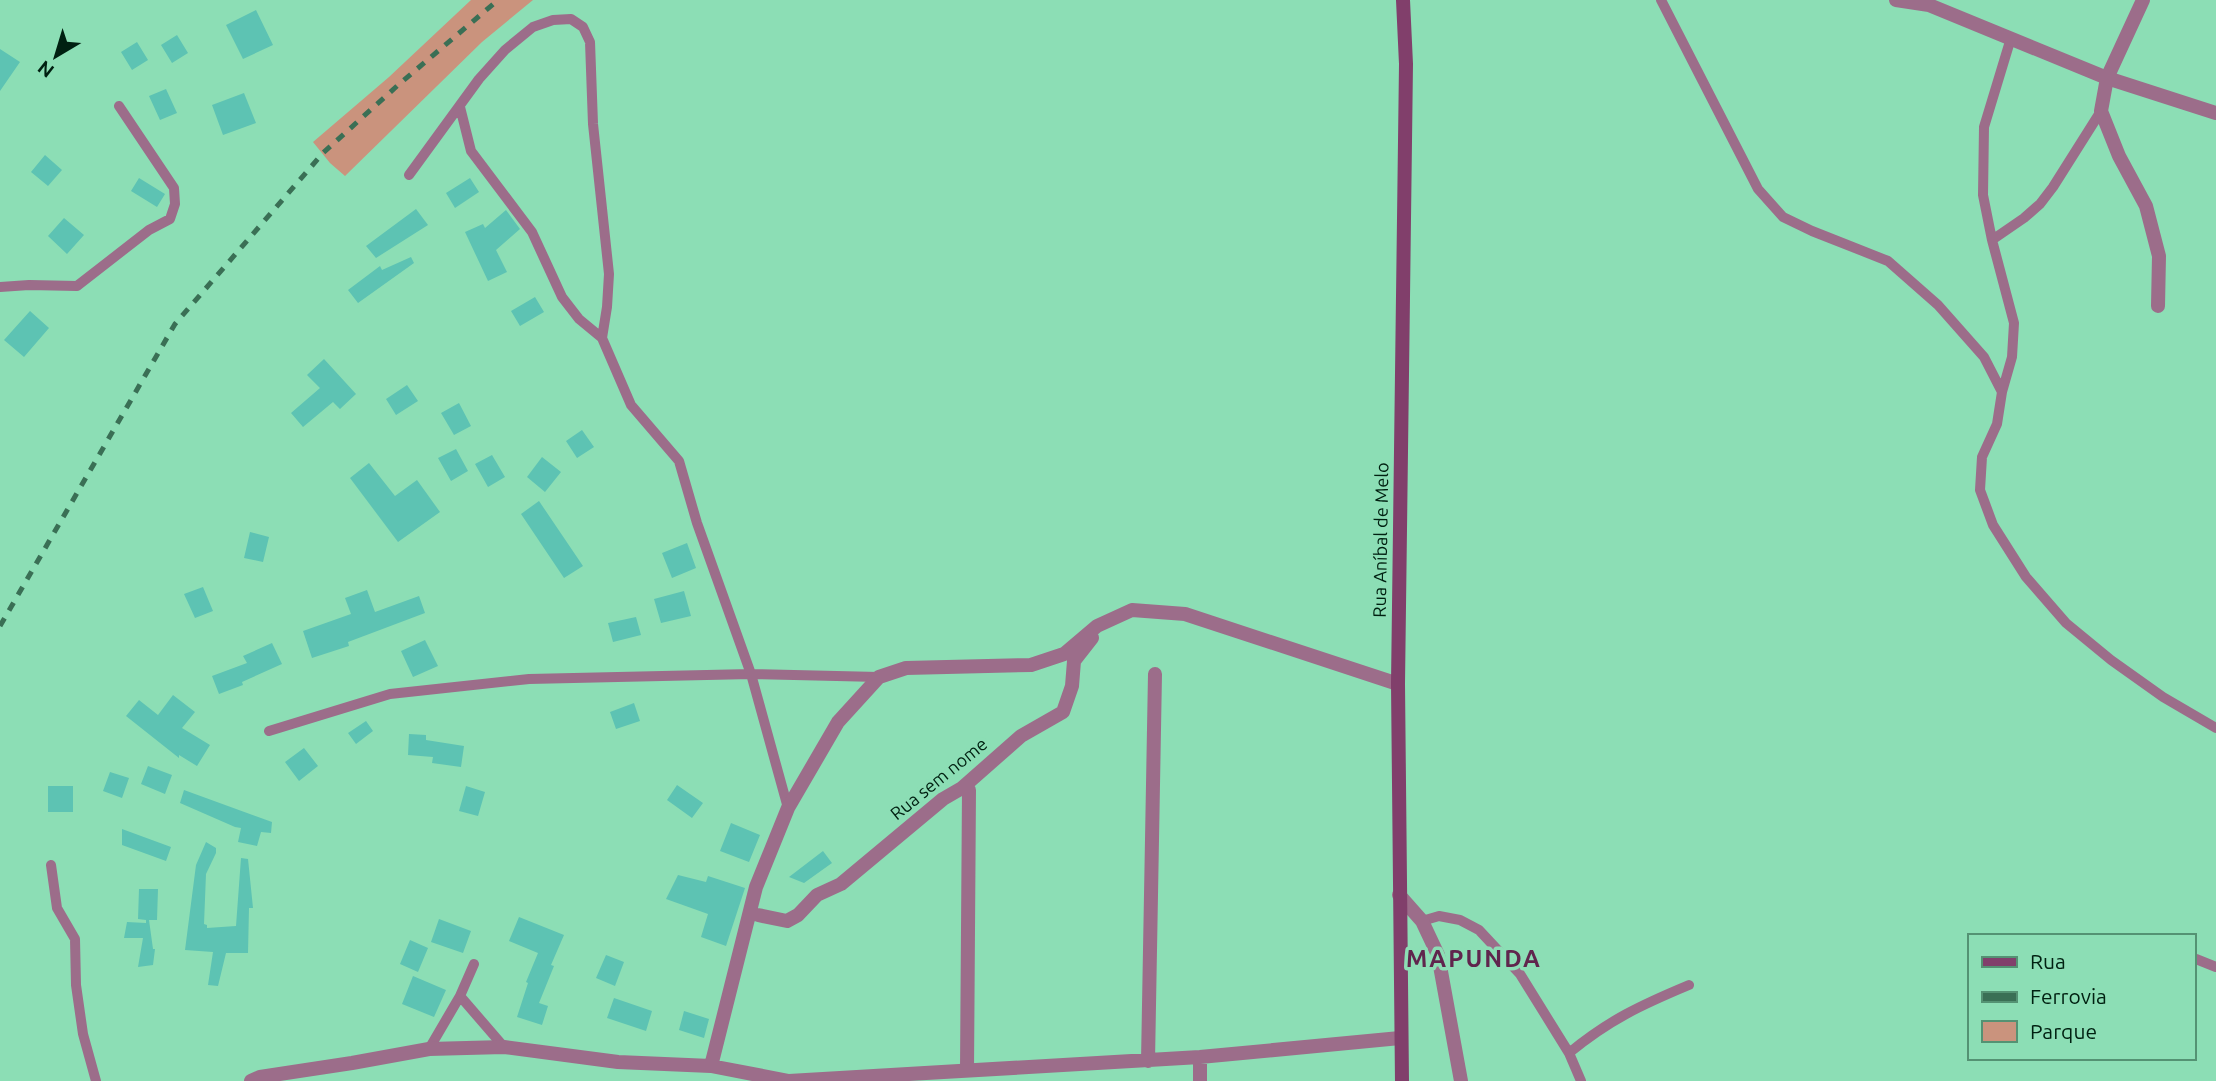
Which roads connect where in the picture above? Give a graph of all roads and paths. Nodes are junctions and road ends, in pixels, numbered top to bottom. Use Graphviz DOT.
graph roads {
  1 [pos="1403,0"];
  2 [pos="1661,0"];
  3 [pos="1896,0"];
  4 [pos="2143,0"];
  5 [pos="2011,38"];
  6 [pos="2107,78"];
  7 [pos="119,106"];
  8 [pos="460,107"];
  9 [pos="2101,111"];
  10 [pos="2216,113"];
  11 [pos="409,175"];
  12 [pos="1992,240"];
  13 [pos="0,287"];
  14 [pos="2158,306"];
  15 [pos="602,338"];
  16 [pos="2002,392"];
  17 [pos="1103,623"];
  18 [pos="751,674"];
  19 [pos="1156,674"];
  20 [pos="879,677"];
  21 [pos="1398,684"];
  22 [pos="2216,728"];
  23 [pos="269,731"];
  24 [pos="969,790"];
  25 [pos="788,807"];
  26 [pos="51,864"];
  27 [pos="1399,895"];
  28 [pos="758,915"];
  29 [pos="1422,921"];
  30 [pos="2196,959"];
  31 [pos="474,964"];
  32 [pos="2216,967"];
  33 [pos="1689,985"];
  34 [pos="460,996"];
  35 [pos="1400,1038"];
  36 [pos="503,1047"];
  37 [pos="429,1049"];
  38 [pos="1569,1054"];
  39 [pos="1200,1057"];
  40 [pos="1148,1060"];
  41 [pos="711,1066"];
  42 [pos="967,1070"];
  43 [pos="728,1075"];
  44 [pos="1023,1075"];
  45 [pos="96,1081"];
  46 [pos="251,1081"];
  47 [pos="789,1081"];
  48 [pos="1200,1081"];
  49 [pos="1402,1081"];
  50 [pos="1461,1081"];
  51 [pos="1581,1081"];
  1 -- 21 [label="street, Rua Aníbal de Melo"];
  2 -- 16 [label="lane"];
  3 -- 5 [label="street"];
  4 -- 6 [label="street"];
  5 -- 6 [label="street"];
  5 -- 12 [label="lane"];
  6 -- 9 [label="street"];
  6 -- 10 [label="street"];
  7 -- 13 [label="lane"];
  8 -- 11 [label="lane"];
  8 -- 15 [label="lane"];
  8 -- 15 [label="lane"];
  9 -- 12 [label="lane"];
  9 -- 14 [label="street"];
  12 -- 16 [label="lane"];
  15 -- 18 [label="lane"];
  16 -- 22 [label="lane"];
  17 -- 20 [label="street"];
  17 -- 21 [label="street"];
  17 -- 28 [label="street, Rua sem nome"];
  18 -- 20 [label="lane"];
  18 -- 23 [label="lane"];
  18 -- 25 [label="lane"];
  19 -- 40 [label="street"];
  20 -- 25 [label="street"];
  21 -- 27 [label="street, Rua Aníbal de Melo"];
  24 -- 42 [label="street"];
  25 -- 41 [label="street"];
  26 -- 45 [label="lane"];
  27 -- 29 [label="street"];
  27 -- 35 [label="street, Rua Aníbal de Melo"];
  29 -- 38 [label="lane"];
  29 -- 50 [label="street"];
  30 -- 32 [label="lane"];
  31 -- 34 [label="lane"];
  33 -- 38 [label="lane"];
  34 -- 36 [label="lane"];
  34 -- 37 [label="lane"];
  35 -- 39 [label="street"];
  35 -- 49 [label="street, Rua Aníbal de Melo"];
  36 -- 37 [label="street"];
  36 -- 41 [label="street"];
  37 -- 46 [label="street"];
  38 -- 51 [label="lane"];
  39 -- 40 [label="street"];
  39 -- 48 [label="street"];
  40 -- 44 [label="street"];
  41 -- 43 [label="street"];
  42 -- 44 [label="street"];
  42 -- 47 [label="street"];
  43 -- 47 [label="street"];
}
